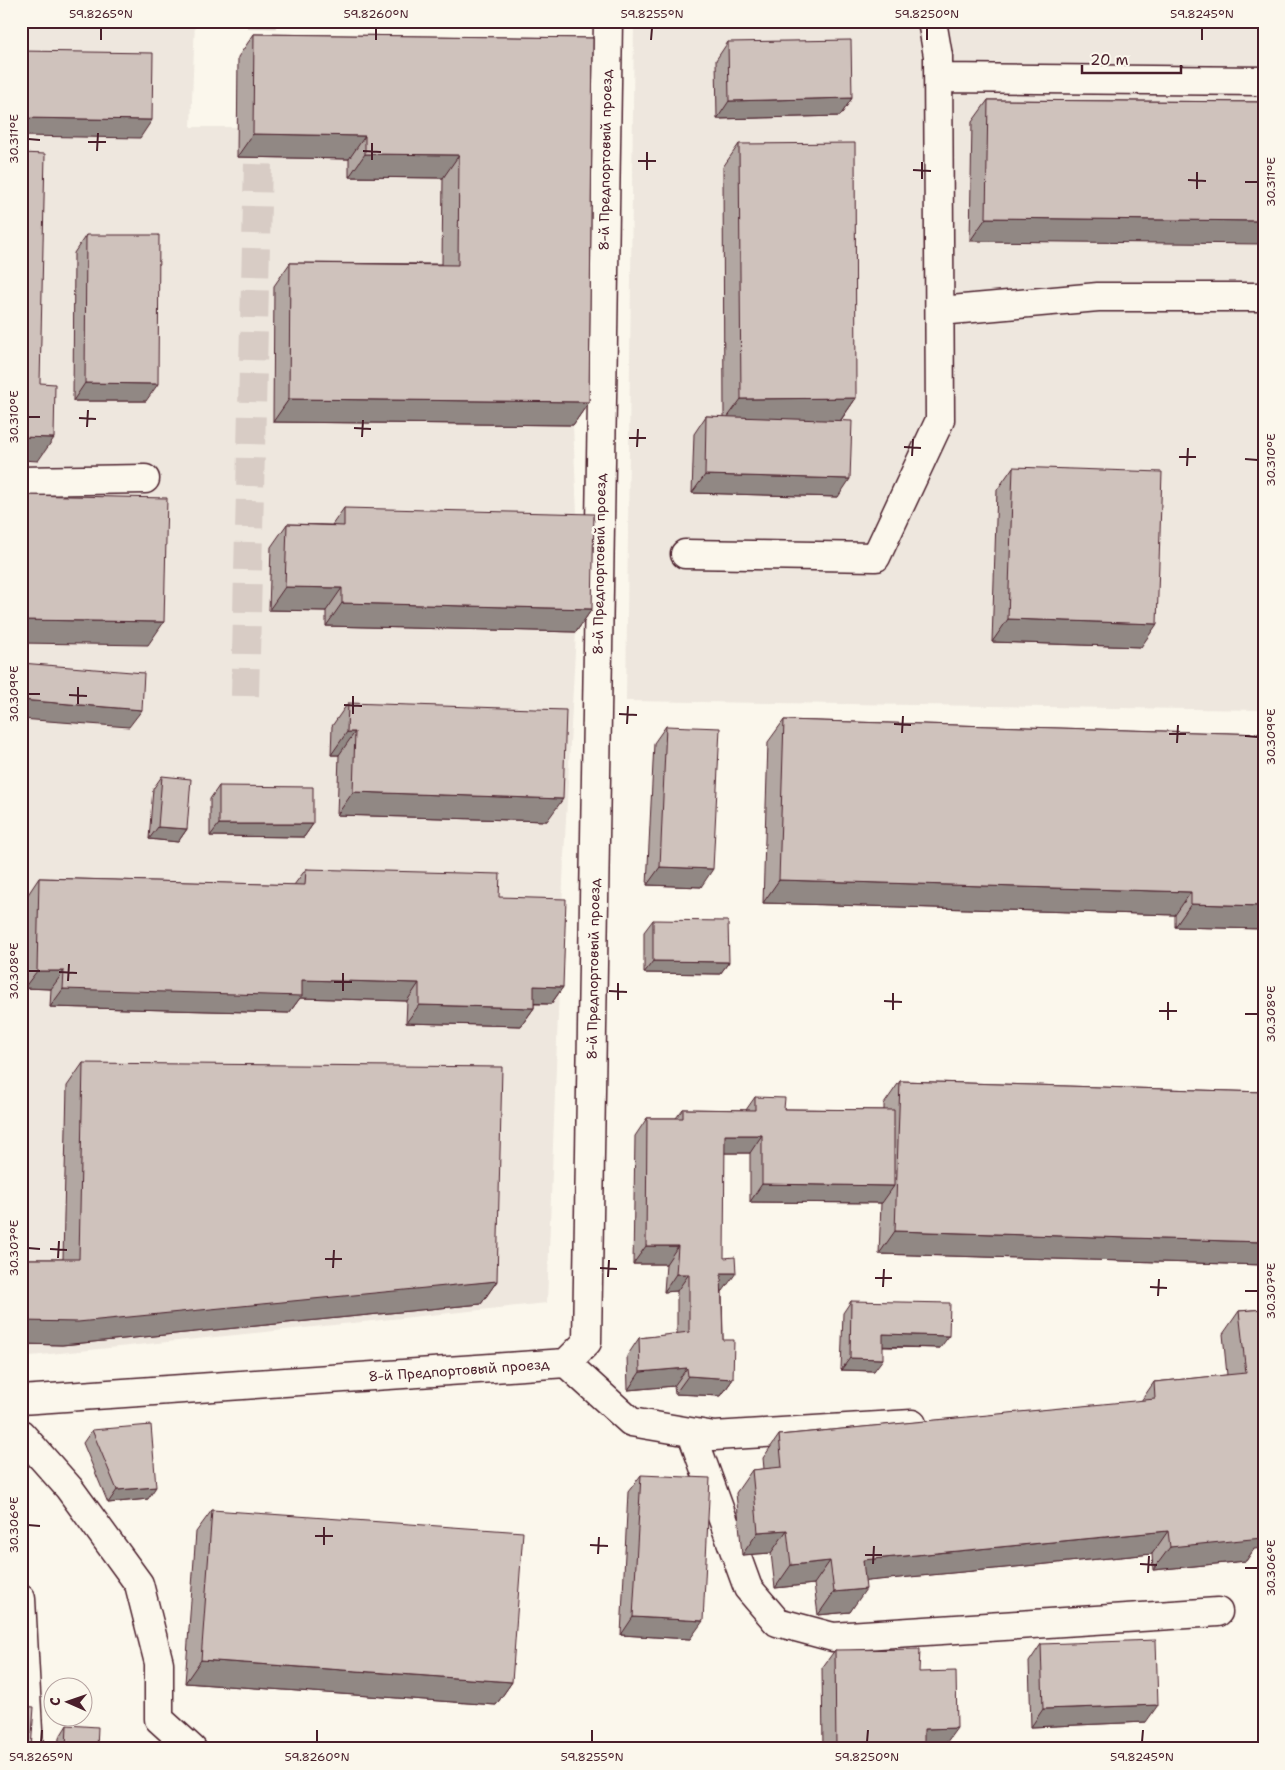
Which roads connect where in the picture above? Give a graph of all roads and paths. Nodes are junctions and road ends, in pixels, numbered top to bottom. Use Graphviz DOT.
graph roads {
  1 [pos="608,21"];
  2 [pos="932,21"];
  3 [pos="938,78"];
  4 [pos="1264,81"];
  5 [pos="1264,297"];
  6 [pos="940,311"];
  7 [pos="145,479"];
  8 [pos="21,481"];
  9 [pos="685,554"];
  10 [pos="566,1363"];
  11 [pos="21,1400"];
  12 [pos="941,1422"];
  13 [pos="21,1434"];
  14 [pos="692,1434"];
  15 [pos="21,1599"];
  16 [pos="1218,1612"];
  17 [pos="29,1749"];
  18 [pos="192,1749"];
  1 -- 10 [label="street, 8-й Предпортовый проезд"];
  2 -- 3 [label="street"];
  3 -- 4 [label="street"];
  3 -- 6 [label="street"];
  5 -- 6 [label="street"];
  6 -- 9 [label="street"];
  7 -- 8 [label="street"];
  10 -- 11 [label="street, 8-й Предпортовый проезд"];
  10 -- 14 [label="street"];
  12 -- 14 [label="street"];
  13 -- 18 [label="street"];
  14 -- 16 [label="street"];
  15 -- 17 [label="street"];
}
